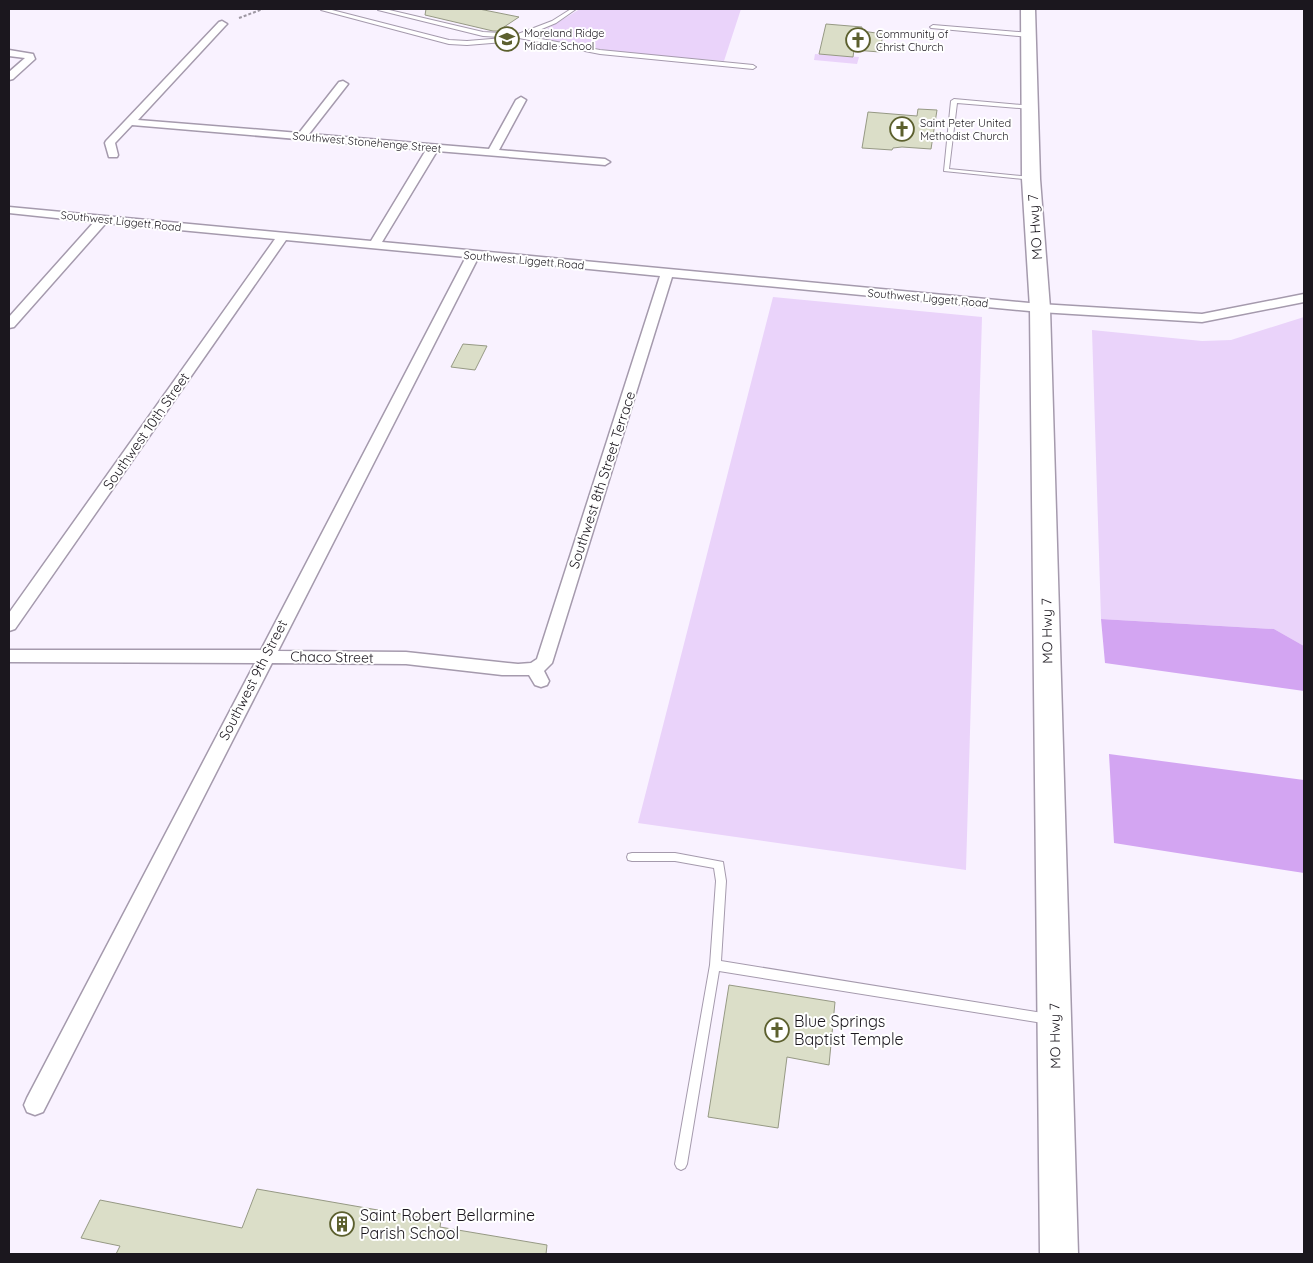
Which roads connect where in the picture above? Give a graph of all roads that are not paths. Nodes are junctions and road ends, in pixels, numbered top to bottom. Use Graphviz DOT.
graph roads {
  1 [pos="323,9"];
  2 [pos="380,9"];
  3 [pos="574,9"];
  4 [pos="1028,9"];
  5 [pos="222,24"];
  6 [pos="933,27"];
  7 [pos="1030,35"];
  8 [pos="519,36"];
  9 [pos="9,53"];
  10 [pos="753,67"];
  11 [pos="11,71"];
  12 [pos="343,84"];
  13 [pos="521,100"];
  14 [pos="1032,107"];
  15 [pos="129,122"];
  16 [pos="302,136"];
  17 [pos="433,148"];
  18 [pos="492,153"];
  19 [pos="114,154"];
  20 [pos="605,162"];
  21 [pos="1031,179"];
  22 [pos="9,210"];
  23 [pos="103,219"];
  24 [pos="282,237"];
  25 [pos="374,246"];
  26 [pos="473,256"];
  27 [pos="667,273"];
  28 [pos="1304,298"];
  29 [pos="1040,308"];
  30 [pos="9,324"];
  31 [pos="9,625"];
  32 [pos="9,656"];
  33 [pos="266,656"];
  34 [pos="538,675"];
  35 [pos="632,856"];
  36 [pos="715,965"];
  37 [pos="1055,1020"];
  38 [pos="34,1105"];
  39 [pos="681,1164"];
  40 [pos="1059,1254"];
  1 -- 8 [label="lane"];
  2 -- 8 [label="lane"];
  3 -- 8 [label="lane"];
  4 -- 7 [label="main road, MO Hwy 7"];
  5 -- 15 [label="street"];
  6 -- 7 [label="lane"];
  7 -- 14 [label="main road, MO Hwy 7"];
  8 -- 10 [label="lane"];
  9 -- 11 [label="street"];
  12 -- 16 [label="street"];
  13 -- 18 [label="street"];
  14 -- 21 [label="main road, MO Hwy 7"];
  14 -- 21 [label="lane"];
  15 -- 16 [label="street, Southwest Stonehenge Street"];
  15 -- 19 [label="street"];
  16 -- 17 [label="street, Southwest Stonehenge Street"];
  17 -- 18 [label="street, Southwest Stonehenge Street"];
  17 -- 25 [label="street"];
  18 -- 20 [label="street, Southwest Stonehenge Street"];
  21 -- 29 [label="main road, MO Hwy 7"];
  22 -- 23 [label="street, Southwest Liggett Road"];
  23 -- 24 [label="street, Southwest Liggett Road"];
  23 -- 30 [label="street"];
  24 -- 25 [label="street, Southwest Liggett Road"];
  24 -- 31 [label="street, Southwest 10th Street"];
  25 -- 26 [label="street, Southwest Liggett Road"];
  26 -- 27 [label="street, Southwest Liggett Road"];
  26 -- 33 [label="street, Southwest 9th Street"];
  27 -- 29 [label="street, Southwest Liggett Road"];
  27 -- 34 [label="street, Southwest 8th Street Terrace"];
  28 -- 29 [label="street"];
  29 -- 37 [label="main road, MO Hwy 7"];
  32 -- 33 [label="street, Chaco Street"];
  33 -- 34 [label="street, Chaco Street"];
  33 -- 38 [label="street, Southwest 9th Street"];
  35 -- 36 [label="lane"];
  36 -- 37 [label="lane"];
  36 -- 39 [label="lane"];
  37 -- 40 [label="main road, MO Hwy 7"];
}
